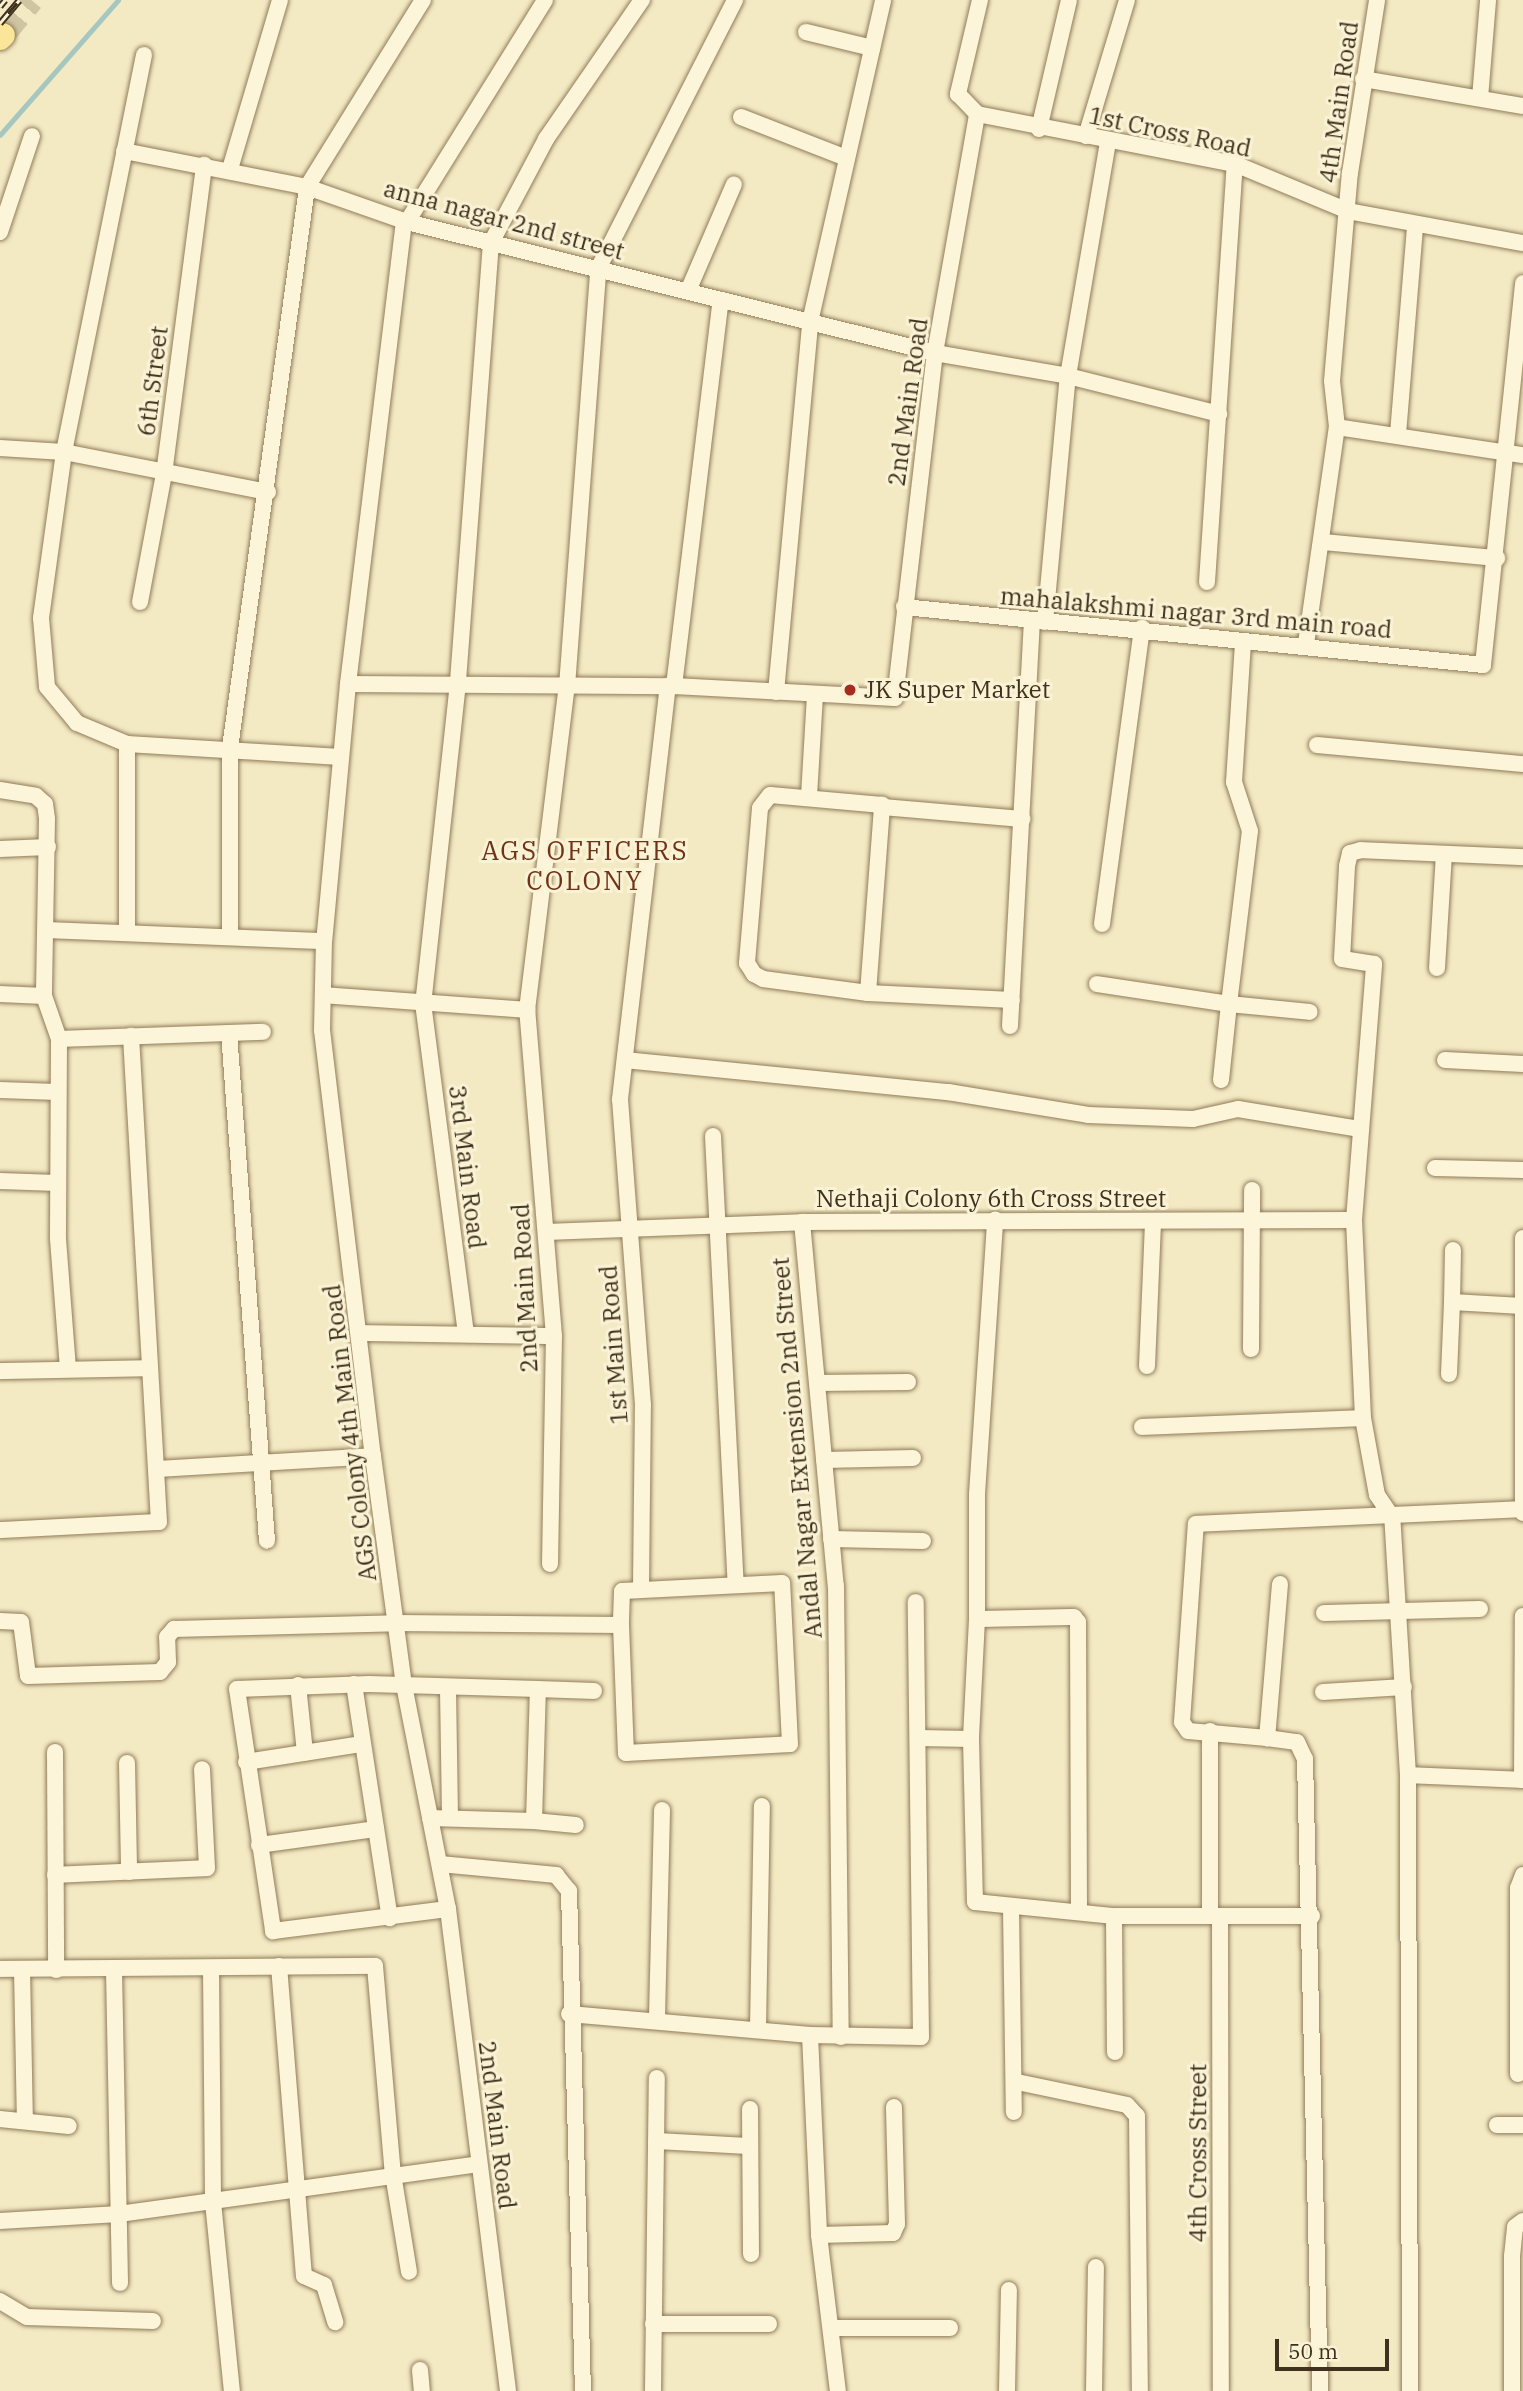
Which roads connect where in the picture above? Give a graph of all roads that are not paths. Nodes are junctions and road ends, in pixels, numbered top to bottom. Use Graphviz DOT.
graph roads {
  1 [pos="280,0"];
  2 [pos="424,0"];
  3 [pos="545,0"];
  4 [pos="642,0"];
  5 [pos="735,0"];
  6 [pos="883,0"];
  7 [pos="980,0"];
  8 [pos="1069,0"];
  9 [pos="1127,0"];
  10 [pos="1377,0"];
  11 [pos="1488,0"];
  12 [pos="806,32"];
  13 [pos="872,48"];
  14 [pos="144,55"];
  15 [pos="1363,79"];
  16 [pos="1480,98"];
  17 [pos="1523,106"];
  18 [pos="977,114"];
  19 [pos="741,117"];
  20 [pos="1039,129"];
  21 [pos="32,136"];
  22 [pos="1086,136"];
  23 [pos="1108,142"];
  24 [pos="124,151"];
  25 [pos="846,158"];
  26 [pos="1235,164"];
  27 [pos="204,165"];
  28 [pos="229,169"];
  29 [pos="734,184"];
  30 [pos="307,187"];
  31 [pos="1348,211"];
  32 [pos="406,221"];
  33 [pos="1415,225"];
  34 [pos="0,232"];
  35 [pos="491,243"];
  36 [pos="1523,243"];
  37 [pos="598,268"];
  38 [pos="1523,283"];
  39 [pos="688,291"];
  40 [pos="721,300"];
  41 [pos="810,322"];
  42 [pos="936,353"];
  43 [pos="1068,376"];
  44 [pos="1219,414"];
  45 [pos="1337,427"];
  46 [pos="1398,435"];
  47 [pos="0,448"];
  48 [pos="64,452"];
  49 [pos="1504,453"];
  50 [pos="1523,455"];
  51 [pos="164,474"];
  52 [pos="268,492"];
  53 [pos="1323,542"];
  54 [pos="1497,558"];
  55 [pos="1207,582"];
  56 [pos="140,602"];
  57 [pos="904,607"];
  58 [pos="1038,621"];
  59 [pos="1142,628"];
  60 [pos="1243,643"];
  61 [pos="1306,643"];
  62 [pos="458,681"];
  63 [pos="348,684"];
  64 [pos="568,686"];
  65 [pos="671,686"];
  66 [pos="776,692"];
  67 [pos="815,694"];
  68 [pos="127,744"];
  69 [pos="1317,744"];
  70 [pos="230,748"];
  71 [pos="341,758"];
  72 [pos="1523,764"];
  73 [pos="0,790"];
  74 [pos="809,796"];
  75 [pos="882,807"];
  76 [pos="1022,819"];
  77 [pos="48,847"];
  78 [pos="0,849"];
  79 [pos="1444,855"];
  80 [pos="1523,857"];
  81 [pos="1102,923"];
  82 [pos="48,929"];
  83 [pos="127,933"];
  84 [pos="230,935"];
  85 [pos="324,941"];
  86 [pos="1437,968"];
  87 [pos="1097,984"];
  88 [pos="868,993"];
  89 [pos="0,994"];
  90 [pos="323,995"];
  91 [pos="44,996"];
  92 [pos="1012,1000"];
  93 [pos="1229,1004"];
  94 [pos="423,1005"];
  95 [pos="527,1010"];
  96 [pos="1310,1012"];
  97 [pos="1010,1026"];
  98 [pos="229,1032"];
  99 [pos="263,1032"];
  100 [pos="131,1035"];
  101 [pos="59,1039"];
  102 [pos="625,1060"];
  103 [pos="1445,1060"];
  104 [pos="1523,1064"];
  105 [pos="1221,1080"];
  106 [pos="0,1090"];
  107 [pos="57,1092"];
  108 [pos="1360,1129"];
  109 [pos="713,1136"];
  110 [pos="1435,1168"];
  111 [pos="1523,1170"];
  112 [pos="0,1181"];
  113 [pos="57,1183"];
  114 [pos="1252,1189"];
  115 [pos="1253,1219"];
  116 [pos="995,1220"];
  117 [pos="1354,1220"];
  118 [pos="802,1222"];
  119 [pos="1153,1222"];
  120 [pos="718,1224"];
  121 [pos="629,1230"];
  122 [pos="546,1232"];
  123 [pos="1523,1238"];
  124 [pos="1453,1250"];
  125 [pos="1452,1302"];
  126 [pos="1522,1306"];
  127 [pos="361,1333"];
  128 [pos="466,1334"];
  129 [pos="554,1336"];
  130 [pos="1251,1349"];
  131 [pos="1147,1366"];
  132 [pos="68,1368"];
  133 [pos="150,1368"];
  134 [pos="0,1371"];
  135 [pos="1449,1374"];
  136 [pos="817,1382"];
  137 [pos="908,1382"];
  138 [pos="1363,1418"];
  139 [pos="1142,1427"];
  140 [pos="373,1456"];
  141 [pos="913,1458"];
  142 [pos="824,1460"];
  143 [pos="262,1463"];
  144 [pos="157,1469"];
  145 [pos="1523,1511"];
  146 [pos="1392,1517"];
  147 [pos="0,1530"];
  148 [pos="831,1539"];
  149 [pos="267,1541"];
  150 [pos="923,1541"];
  151 [pos="550,1564"];
  152 [pos="735,1577"];
  153 [pos="1280,1584"];
  154 [pos="641,1588"];
  155 [pos="916,1602"];
  156 [pos="1480,1609"];
  157 [pos="1400,1611"];
  158 [pos="1324,1613"];
  159 [pos="1523,1616"];
  160 [pos="977,1619"];
  161 [pos="0,1621"];
  162 [pos="396,1623"];
  163 [pos="621,1625"];
  164 [pos="354,1684"];
  165 [pos="298,1685"];
  166 [pos="404,1685"];
  167 [pos="1404,1687"];
  168 [pos="448,1689"];
  169 [pos="538,1689"];
  170 [pos="594,1691"];
  171 [pos="1323,1692"];
  172 [pos="1210,1731"];
  173 [pos="919,1738"];
  174 [pos="1266,1738"];
  175 [pos="971,1739"];
  176 [pos="361,1744"];
  177 [pos="55,1752"];
  178 [pos="305,1753"];
  179 [pos="246,1762"];
  180 [pos="127,1763"];
  181 [pos="202,1769"];
  182 [pos="1408,1775"];
  183 [pos="1522,1780"];
  184 [pos="762,1806"];
  185 [pos="662,1810"];
  186 [pos="430,1818"];
  187 [pos="450,1818"];
  188 [pos="534,1821"];
  189 [pos="576,1825"];
  190 [pos="376,1829"];
  191 [pos="259,1845"];
  192 [pos="440,1864"];
  193 [pos="129,1872"];
  194 [pos="55,1875"];
  195 [pos="1523,1875"];
  196 [pos="448,1909"];
  197 [pos="1011,1909"];
  198 [pos="1079,1912"];
  199 [pos="1114,1916"];
  200 [pos="1215,1916"];
  201 [pos="1312,1916"];
  202 [pos="390,1918"];
  203 [pos="279,1966"];
  204 [pos="211,1968"];
  205 [pos="0,1969"];
  206 [pos="22,1969"];
  207 [pos="56,1970"];
  208 [pos="114,1970"];
  209 [pos="569,2014"];
  210 [pos="657,2017"];
  211 [pos="758,2028"];
  212 [pos="810,2035"];
  213 [pos="841,2037"];
  214 [pos="1115,2052"];
  215 [pos="1518,2074"];
  216 [pos="657,2078"];
  217 [pos="1017,2082"];
  218 [pos="894,2107"];
  219 [pos="750,2109"];
  220 [pos="1014,2112"];
  221 [pos="0,2119"];
  222 [pos="25,2122"];
  223 [pos="1497,2125"];
  224 [pos="1523,2125"];
  225 [pos="69,2126"];
  226 [pos="656,2141"];
  227 [pos="749,2146"];
  228 [pos="479,2164"];
  229 [pos="393,2174"];
  230 [pos="298,2188"];
  231 [pos="213,2202"];
  232 [pos="119,2214"];
  233 [pos="0,2221"];
  234 [pos="1523,2221"];
  235 [pos="819,2235"];
  236 [pos="751,2254"];
  237 [pos="1096,2267"];
  238 [pos="409,2273"];
  239 [pos="120,2283"];
  240 [pos="1009,2290"];
  241 [pos="0,2301"];
  242 [pos="153,2321"];
  243 [pos="335,2322"];
  244 [pos="769,2323"];
  245 [pos="653,2324"];
  246 [pos="831,2328"];
  247 [pos="950,2328"];
  248 [pos="420,2370"];
  249 [pos="232,2391"];
  250 [pos="422,2391"];
  251 [pos="508,2391"];
  252 [pos="583,2391"];
  253 [pos="653,2391"];
  254 [pos="838,2391"];
  255 [pos="1007,2391"];
  256 [pos="1094,2391"];
  257 [pos="1140,2391"];
  258 [pos="1221,2391"];
  259 [pos="1320,2391"];
  260 [pos="1410,2391"];
  261 [pos="1512,2391"];
  1 -- 28 [label="street"];
  2 -- 30 [label="street"];
  3 -- 32 [label="street"];
  4 -- 35 [label="street"];
  5 -- 37 [label="street"];
  6 -- 13 [label="street"];
  7 -- 18 [label="street"];
  8 -- 20 [label="street"];
  9 -- 22 [label="street"];
  10 -- 15 [label="street, 4th Main Road"];
  11 -- 16 [label="street"];
  12 -- 13 [label="street"];
  13 -- 25 [label="street"];
  14 -- 24 [label="street"];
  15 -- 16 [label="street"];
  15 -- 31 [label="street, 4th Main Road"];
  16 -- 17 [label="street"];
  18 -- 20 [label="street, 1st Cross Road"];
  18 -- 42 [label="street, 2nd Main Road"];
  19 -- 25 [label="street"];
  20 -- 22 [label="street, 1st Cross Road"];
  21 -- 34 [label="street"];
  22 -- 23 [label="street, 1st Cross Road"];
  23 -- 26 [label="street, 1st Cross Road"];
  23 -- 43 [label="street"];
  24 -- 27 [label="street, anna nagar 2nd street"];
  24 -- 48 [label="street"];
  25 -- 41 [label="street"];
  26 -- 31 [label="street, 1st Cross Road"];
  26 -- 44 [label="street"];
  27 -- 28 [label="street, anna nagar 2nd street"];
  27 -- 51 [label="street, 6th Street"];
  28 -- 30 [label="street, anna nagar 2nd street"];
  29 -- 39 [label="street"];
  30 -- 32 [label="street, anna nagar 2nd street"];
  30 -- 52 [label="street"];
  31 -- 33 [label="street, 1st Cross Road"];
  31 -- 45 [label="street, 4th Main Road"];
  32 -- 35 [label="street, anna nagar 2nd street"];
  32 -- 63 [label="street, AGS Colony 4th Main Road"];
  33 -- 36 [label="street, 1st Cross Road"];
  33 -- 46 [label="street"];
  35 -- 37 [label="street, anna nagar 2nd street"];
  35 -- 62 [label="street, 3rd Main Road"];
  37 -- 39 [label="street, anna nagar 2nd street"];
  37 -- 64 [label="street, 2nd Main Road"];
  38 -- 49 [label="street"];
  39 -- 40 [label="street, anna nagar 2nd street"];
  40 -- 41 [label="street, anna nagar 2nd street"];
  40 -- 65 [label="street, 1st Main Road"];
  41 -- 42 [label="street, anna nagar 2nd street"];
  41 -- 66 [label="street"];
  42 -- 43 [label="street, anna nagar 2nd street"];
  42 -- 57 [label="street, 2nd Main Road"];
  43 -- 44 [label="street, anna nagar 2nd street"];
  43 -- 58 [label="street"];
  44 -- 55 [label="street"];
  45 -- 46 [label="street"];
  45 -- 53 [label="street, 4th Main Road"];
  46 -- 49 [label="street"];
  47 -- 48 [label="street"];
  48 -- 51 [label="street"];
  48 -- 68 [label="street"];
  49 -- 50 [label="street"];
  49 -- 54 [label="street"];
  51 -- 52 [label="street"];
  51 -- 56 [label="street, 6th Street"];
  52 -- 70 [label="street"];
  53 -- 54 [label="street"];
  53 -- 61 [label="street, 4th Main Road"];
  54 -- 61 [label="street, mahalakshmi nagar 3rd main road"];
  57 -- 58 [label="street, mahalakshmi nagar 3rd main road"];
  57 -- 67 [label="street, 2nd Main Road"];
  58 -- 59 [label="street, mahalakshmi nagar 3rd main road"];
  58 -- 76 [label="street"];
  59 -- 60 [label="street, mahalakshmi nagar 3rd main road"];
  59 -- 81 [label="street"];
  60 -- 61 [label="street, mahalakshmi nagar 3rd main road"];
  60 -- 93 [label="street"];
  62 -- 63 [label="street"];
  62 -- 64 [label="street"];
  62 -- 94 [label="street, 3rd Main Road"];
  63 -- 71 [label="street, AGS Colony 4th Main Road"];
  64 -- 65 [label="street"];
  64 -- 95 [label="street, 2nd Main Road"];
  65 -- 66 [label="street"];
  65 -- 102 [label="street, 1st Main Road"];
  66 -- 67 [label="street"];
  67 -- 74 [label="street"];
  68 -- 70 [label="street"];
  68 -- 83 [label="street"];
  69 -- 72 [label="street"];
  70 -- 71 [label="street"];
  70 -- 84 [label="street"];
  71 -- 85 [label="street, AGS Colony 4th Main Road"];
  73 -- 77 [label="street"];
  74 -- 75 [label="street"];
  74 -- 88 [label="street"];
  75 -- 76 [label="street"];
  75 -- 88 [label="street"];
  76 -- 92 [label="street"];
  77 -- 78 [label="street"];
  77 -- 82 [label="street"];
  79 -- 80 [label="street"];
  79 -- 86 [label="street"];
  79 -- 108 [label="street"];
  82 -- 83 [label="street"];
  82 -- 91 [label="street"];
  83 -- 84 [label="street"];
  84 -- 85 [label="street"];
  85 -- 90 [label="street, AGS Colony 4th Main Road"];
  87 -- 93 [label="street"];
  88 -- 92 [label="street"];
  89 -- 91 [label="street"];
  90 -- 94 [label="street"];
  90 -- 127 [label="street, AGS Colony 4th Main Road"];
  91 -- 101 [label="street"];
  92 -- 97 [label="street"];
  93 -- 96 [label="street"];
  93 -- 105 [label="street"];
  94 -- 95 [label="street"];
  94 -- 128 [label="street, 3rd Main Road"];
  95 -- 122 [label="street, 2nd Main Road"];
  98 -- 99 [label="street"];
  98 -- 100 [label="street"];
  98 -- 143 [label="street"];
  100 -- 101 [label="street"];
  100 -- 133 [label="street"];
  101 -- 107 [label="street"];
  102 -- 108 [label="street"];
  102 -- 121 [label="street, 1st Main Road"];
  103 -- 104 [label="street"];
  106 -- 107 [label="street"];
  107 -- 113 [label="street"];
  108 -- 117 [label="street"];
  109 -- 120 [label="street"];
  110 -- 111 [label="street"];
  112 -- 113 [label="street"];
  113 -- 132 [label="street"];
  114 -- 115 [label="street"];
  115 -- 117 [label="street, Nethaji Colony 6th Cross Street"];
  115 -- 119 [label="street, Nethaji Colony 6th Cross Street"];
  115 -- 130 [label="street"];
  116 -- 118 [label="street, Nethaji Colony 6th Cross Street"];
  116 -- 119 [label="street, Nethaji Colony 6th Cross Street"];
  116 -- 160 [label="street"];
  117 -- 138 [label="street"];
  118 -- 120 [label="street, Nethaji Colony 6th Cross Street"];
  118 -- 136 [label="street, Andal Nagar Extension 2nd Street"];
  119 -- 131 [label="street"];
  120 -- 121 [label="street, Nethaji Colony 6th Cross Street"];
  120 -- 152 [label="street"];
  121 -- 122 [label="street, Nethaji Colony 6th Cross Street"];
  121 -- 154 [label="street, 1st Main Road"];
  122 -- 129 [label="street, 2nd Main Road"];
  123 -- 126 [label="street"];
  124 -- 125 [label="street"];
  125 -- 126 [label="street"];
  125 -- 135 [label="street"];
  126 -- 145 [label="street"];
  127 -- 128 [label="street"];
  127 -- 140 [label="street, AGS Colony 4th Main Road"];
  128 -- 129 [label="street"];
  129 -- 151 [label="street, 2nd Main Road"];
  132 -- 133 [label="street"];
  132 -- 134 [label="street"];
  133 -- 144 [label="street"];
  136 -- 137 [label="street"];
  136 -- 142 [label="street, Andal Nagar Extension 2nd Street"];
  138 -- 139 [label="street"];
  138 -- 146 [label="street"];
  140 -- 143 [label="street"];
  140 -- 162 [label="street, AGS Colony 4th Main Road"];
  141 -- 142 [label="street"];
  142 -- 148 [label="street, Andal Nagar Extension 2nd Street"];
  143 -- 144 [label="street"];
  143 -- 149 [label="street"];
  144 -- 147 [label="street"];
  145 -- 146 [label="street"];
  146 -- 157 [label="street"];
  146 -- 172 [label="street"];
  148 -- 150 [label="street"];
  148 -- 213 [label="street, Andal Nagar Extension 2nd Street"];
  152 -- 154 [label="street"];
  152 -- 163 [label="street"];
  153 -- 174 [label="street"];
  154 -- 163 [label="street"];
  155 -- 173 [label="street"];
  156 -- 157 [label="street"];
  157 -- 158 [label="street"];
  157 -- 167 [label="street"];
  159 -- 183 [label="street"];
  160 -- 175 [label="street"];
  160 -- 198 [label="street"];
  161 -- 162 [label="street"];
  162 -- 163 [label="street"];
  162 -- 166 [label="street, AGS Colony 4th Main Road"];
  164 -- 165 [label="street"];
  164 -- 166 [label="street"];
  164 -- 176 [label="street"];
  165 -- 178 [label="street"];
  165 -- 179 [label="street"];
  166 -- 168 [label="street"];
  166 -- 186 [label="street, AGS Colony 4th Main Road"];
  167 -- 171 [label="street"];
  167 -- 182 [label="street"];
  168 -- 169 [label="street"];
  168 -- 187 [label="street"];
  169 -- 170 [label="street"];
  169 -- 188 [label="street"];
  172 -- 174 [label="street"];
  172 -- 200 [label="street, 4th Cross Street"];
  173 -- 175 [label="street"];
  173 -- 213 [label="street"];
  174 -- 201 [label="street"];
  175 -- 197 [label="street"];
  176 -- 178 [label="street"];
  176 -- 190 [label="street"];
  177 -- 194 [label="street"];
  178 -- 179 [label="street"];
  179 -- 191 [label="street"];
  180 -- 193 [label="street"];
  181 -- 193 [label="street"];
  182 -- 183 [label="street"];
  182 -- 260 [label="street"];
  184 -- 211 [label="street"];
  185 -- 210 [label="street"];
  186 -- 187 [label="street"];
  186 -- 192 [label="street, AGS Colony 4th Main Road"];
  187 -- 188 [label="street"];
  188 -- 189 [label="street"];
  190 -- 191 [label="street"];
  190 -- 202 [label="street"];
  191 -- 202 [label="street"];
  192 -- 196 [label="street, 2nd Main Road"];
  192 -- 209 [label="street"];
  193 -- 194 [label="street"];
  194 -- 207 [label="street"];
  195 -- 215 [label="street"];
  196 -- 202 [label="street"];
  196 -- 228 [label="street, 2nd Main Road"];
  197 -- 198 [label="street"];
  197 -- 217 [label="street"];
  198 -- 199 [label="street"];
  199 -- 200 [label="street"];
  199 -- 214 [label="street"];
  200 -- 201 [label="street"];
  200 -- 258 [label="street, 4th Cross Street"];
  201 -- 259 [label="street"];
  203 -- 204 [label="street"];
  203 -- 229 [label="street"];
  203 -- 230 [label="street"];
  204 -- 208 [label="street"];
  204 -- 231 [label="street"];
  205 -- 206 [label="street"];
  206 -- 207 [label="street"];
  206 -- 222 [label="street"];
  207 -- 208 [label="street"];
  208 -- 232 [label="street"];
  209 -- 210 [label="street"];
  209 -- 252 [label="street"];
  210 -- 211 [label="street"];
  211 -- 212 [label="street"];
  212 -- 213 [label="street"];
  212 -- 235 [label="street"];
  216 -- 226 [label="street"];
  217 -- 220 [label="street"];
  217 -- 257 [label="street"];
  218 -- 235 [label="street"];
  219 -- 227 [label="street"];
  221 -- 222 [label="street"];
  222 -- 225 [label="street"];
  223 -- 224 [label="street"];
  226 -- 227 [label="street"];
  226 -- 245 [label="street"];
  227 -- 236 [label="street"];
  228 -- 229 [label="street"];
  228 -- 251 [label="street, 2nd Main Road"];
  229 -- 230 [label="street"];
  229 -- 238 [label="street"];
  230 -- 231 [label="street"];
  230 -- 243 [label="street"];
  231 -- 232 [label="street"];
  231 -- 249 [label="street"];
  232 -- 233 [label="street"];
  232 -- 239 [label="street"];
  234 -- 261 [label="street"];
  235 -- 246 [label="street"];
  237 -- 256 [label="street"];
  240 -- 255 [label="street"];
  241 -- 242 [label="street"];
  244 -- 245 [label="street"];
  245 -- 253 [label="street"];
  246 -- 247 [label="street"];
  246 -- 254 [label="street"];
  248 -- 250 [label="street"];
}
